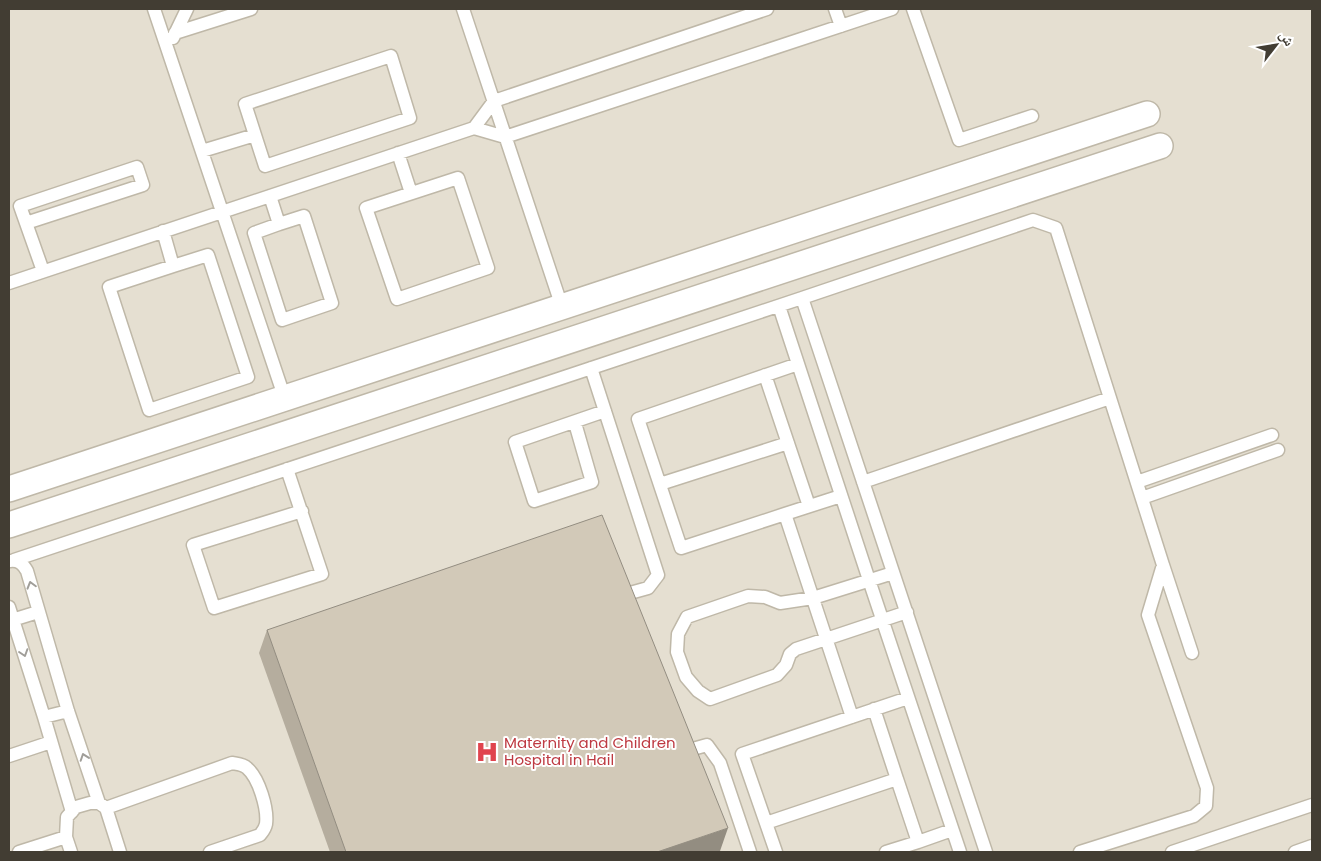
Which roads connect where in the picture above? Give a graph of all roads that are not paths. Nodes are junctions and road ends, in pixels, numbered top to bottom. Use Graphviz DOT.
graph roads {
  1 [pos="154,9"];
  2 [pos="187,9"];
  3 [pos="251,9"];
  4 [pos="463,9"];
  5 [pos="767,9"];
  6 [pos="835,9"];
  7 [pos="892,9"];
  8 [pos="913,9"];
  9 [pos="841,26"];
  10 [pos="176,33"];
  11 [pos="168,49"];
  12 [pos="494,101"];
  13 [pos="1147,114"];
  14 [pos="1032,116"];
  15 [pos="474,128"];
  16 [pos="255,135"];
  17 [pos="505,137"];
  18 [pos="1160,146"];
  19 [pos="202,151"];
  20 [pos="398,153"];
  21 [pos="411,194"];
  22 [pos="270,196"];
  23 [pos="223,211"];
  24 [pos="26,223"];
  25 [pos="279,224"];
  26 [pos="163,231"];
  27 [pos="173,266"];
  28 [pos="43,271"];
  29 [pos="9,283"];
  30 [pos="802,298"];
  31 [pos="779,306"];
  32 [pos="562,307"];
  33 [pos="798,364"];
  34 [pos="591,368"];
  35 [pos="765,375"];
  36 [pos="1110,398"];
  37 [pos="285,399"];
  38 [pos="605,411"];
  39 [pos="575,423"];
  40 [pos="1272,435"];
  41 [pos="788,443"];
  42 [pos="1278,450"];
  43 [pos="287,470"];
  44 [pos="863,482"];
  45 [pos="1137,482"];
  46 [pos="660,484"];
  47 [pos="9,489"];
  48 [pos="841,496"];
  49 [pos="1142,498"];
  50 [pos="809,506"];
  51 [pos="302,510"];
  52 [pos="784,514"];
  53 [pos="9,524"];
  54 [pos="11,561"];
  55 [pos="1163,565"];
  56 [pos="893,573"];
  57 [pos="869,580"];
  58 [pos="630,593"];
  59 [pos="813,598"];
  60 [pos="38,612"];
  61 [pos="907,612"];
  62 [pos="10,616"];
  63 [pos="882,620"];
  64 [pos="826,639"];
  65 [pos="1192,653"];
  66 [pos="908,698"];
  67 [pos="874,709"];
  68 [pos="68,711"];
  69 [pos="44,717"];
  70 [pos="852,717"];
  71 [pos="51,742"];
  72 [pos="682,752"];
  73 [pos="9,756"];
  74 [pos="897,779"];
  75 [pos="1312,805"];
  76 [pos="103,806"];
  77 [pos="72,812"];
  78 [pos="766,823"];
  79 [pos="952,830"];
  80 [pos="66,837"];
  81 [pos="918,842"];
  82 [pos="1312,846"];
  83 [pos="19,852"];
  84 [pos="72,852"];
  85 [pos="120,852"];
  86 [pos="210,852"];
  87 [pos="750,852"];
  88 [pos="776,852"];
  89 [pos="886,852"];
  90 [pos="960,852"];
  91 [pos="986,852"];
  92 [pos="1080,852"];
  93 [pos="1172,852"];
  94 [pos="1295,852"];
  1 -- 11 [label="lane"];
  2 -- 10 [label="lane"];
  3 -- 10 [label="lane"];
  4 -- 12 [label="lane"];
  5 -- 12 [label="lane"];
  6 -- 9 [label="lane"];
  7 -- 9 [label="lane"];
  8 -- 14 [label="lane"];
  9 -- 17 [label="lane"];
  10 -- 11 [label="lane"];
  11 -- 19 [label="lane"];
  12 -- 15 [label="lane"];
  12 -- 17 [label="lane"];
  13 -- 32 [label="street"];
  15 -- 17 [label="lane"];
  15 -- 20 [label="lane"];
  16 -- 16 [label="lane"];
  16 -- 19 [label="lane"];
  17 -- 32 [label="lane"];
  18 -- 53 [label="street"];
  19 -- 23 [label="lane"];
  20 -- 21 [label="lane"];
  20 -- 22 [label="lane"];
  21 -- 21 [label="lane"];
  22 -- 23 [label="lane"];
  22 -- 25 [label="lane"];
  23 -- 26 [label="lane"];
  23 -- 37 [label="lane"];
  24 -- 24 [label="lane"];
  24 -- 28 [label="lane"];
  25 -- 25 [label="lane"];
  26 -- 27 [label="lane"];
  26 -- 28 [label="lane"];
  27 -- 27 [label="lane"];
  28 -- 29 [label="lane"];
  30 -- 31 [label="lane"];
  30 -- 36 [label="lane"];
  30 -- 44 [label="lane"];
  31 -- 33 [label="lane"];
  31 -- 34 [label="lane"];
  32 -- 37 [label="street"];
  33 -- 35 [label="lane"];
  33 -- 48 [label="lane"];
  34 -- 38 [label="lane"];
  34 -- 43 [label="lane"];
  35 -- 41 [label="lane"];
  35 -- 46 [label="lane"];
  36 -- 44 [label="lane"];
  36 -- 45 [label="lane"];
  37 -- 47 [label="street"];
  38 -- 39 [label="lane"];
  38 -- 58 [label="lane"];
  40 -- 45 [label="lane"];
  41 -- 46 [label="lane"];
  41 -- 50 [label="lane"];
  42 -- 49 [label="lane"];
  43 -- 51 [label="lane"];
  43 -- 54 [label="lane"];
  44 -- 56 [label="lane"];
  45 -- 49 [label="lane"];
  46 -- 52 [label="lane"];
  48 -- 50 [label="lane"];
  48 -- 57 [label="lane"];
  49 -- 55 [label="lane"];
  50 -- 52 [label="lane"];
  51 -- 51 [label="lane"];
  52 -- 59 [label="lane"];
  60 -- 54 [label="lane, one-way"];
  55 -- 65 [label="lane"];
  55 -- 92 [label="lane"];
  56 -- 57 [label="lane"];
  56 -- 61 [label="lane"];
  57 -- 59 [label="lane"];
  57 -- 63 [label="lane"];
  59 -- 64 [label="lane"];
  59 -- 64 [label="lane"];
  60 -- 62 [label="lane"];
  60 -- 68 [label="lane"];
  61 -- 63 [label="lane"];
  61 -- 91 [label="lane"];
  62 -- 69 [label="lane, one-way"];
  63 -- 64 [label="lane"];
  63 -- 66 [label="lane"];
  64 -- 70 [label="lane"];
  66 -- 67 [label="lane"];
  66 -- 79 [label="lane"];
  67 -- 70 [label="lane"];
  67 -- 74 [label="lane"];
  68 -- 69 [label="lane"];
  76 -- 68 [label="lane, one-way"];
  69 -- 71 [label="lane"];
  70 -- 78 [label="lane"];
  71 -- 73 [label="lane"];
  71 -- 77 [label="lane"];
  72 -- 87 [label="lane"];
  74 -- 78 [label="lane"];
  74 -- 81 [label="lane"];
  75 -- 93 [label="lane"];
  76 -- 77 [label="lane"];
  76 -- 85 [label="lane"];
  76 -- 86 [label="lane"];
  77 -- 80 [label="lane"];
  78 -- 88 [label="lane"];
  79 -- 81 [label="lane"];
  79 -- 90 [label="lane"];
  80 -- 83 [label="lane"];
  80 -- 84 [label="lane"];
  81 -- 89 [label="lane"];
  82 -- 94 [label="lane"];
}
